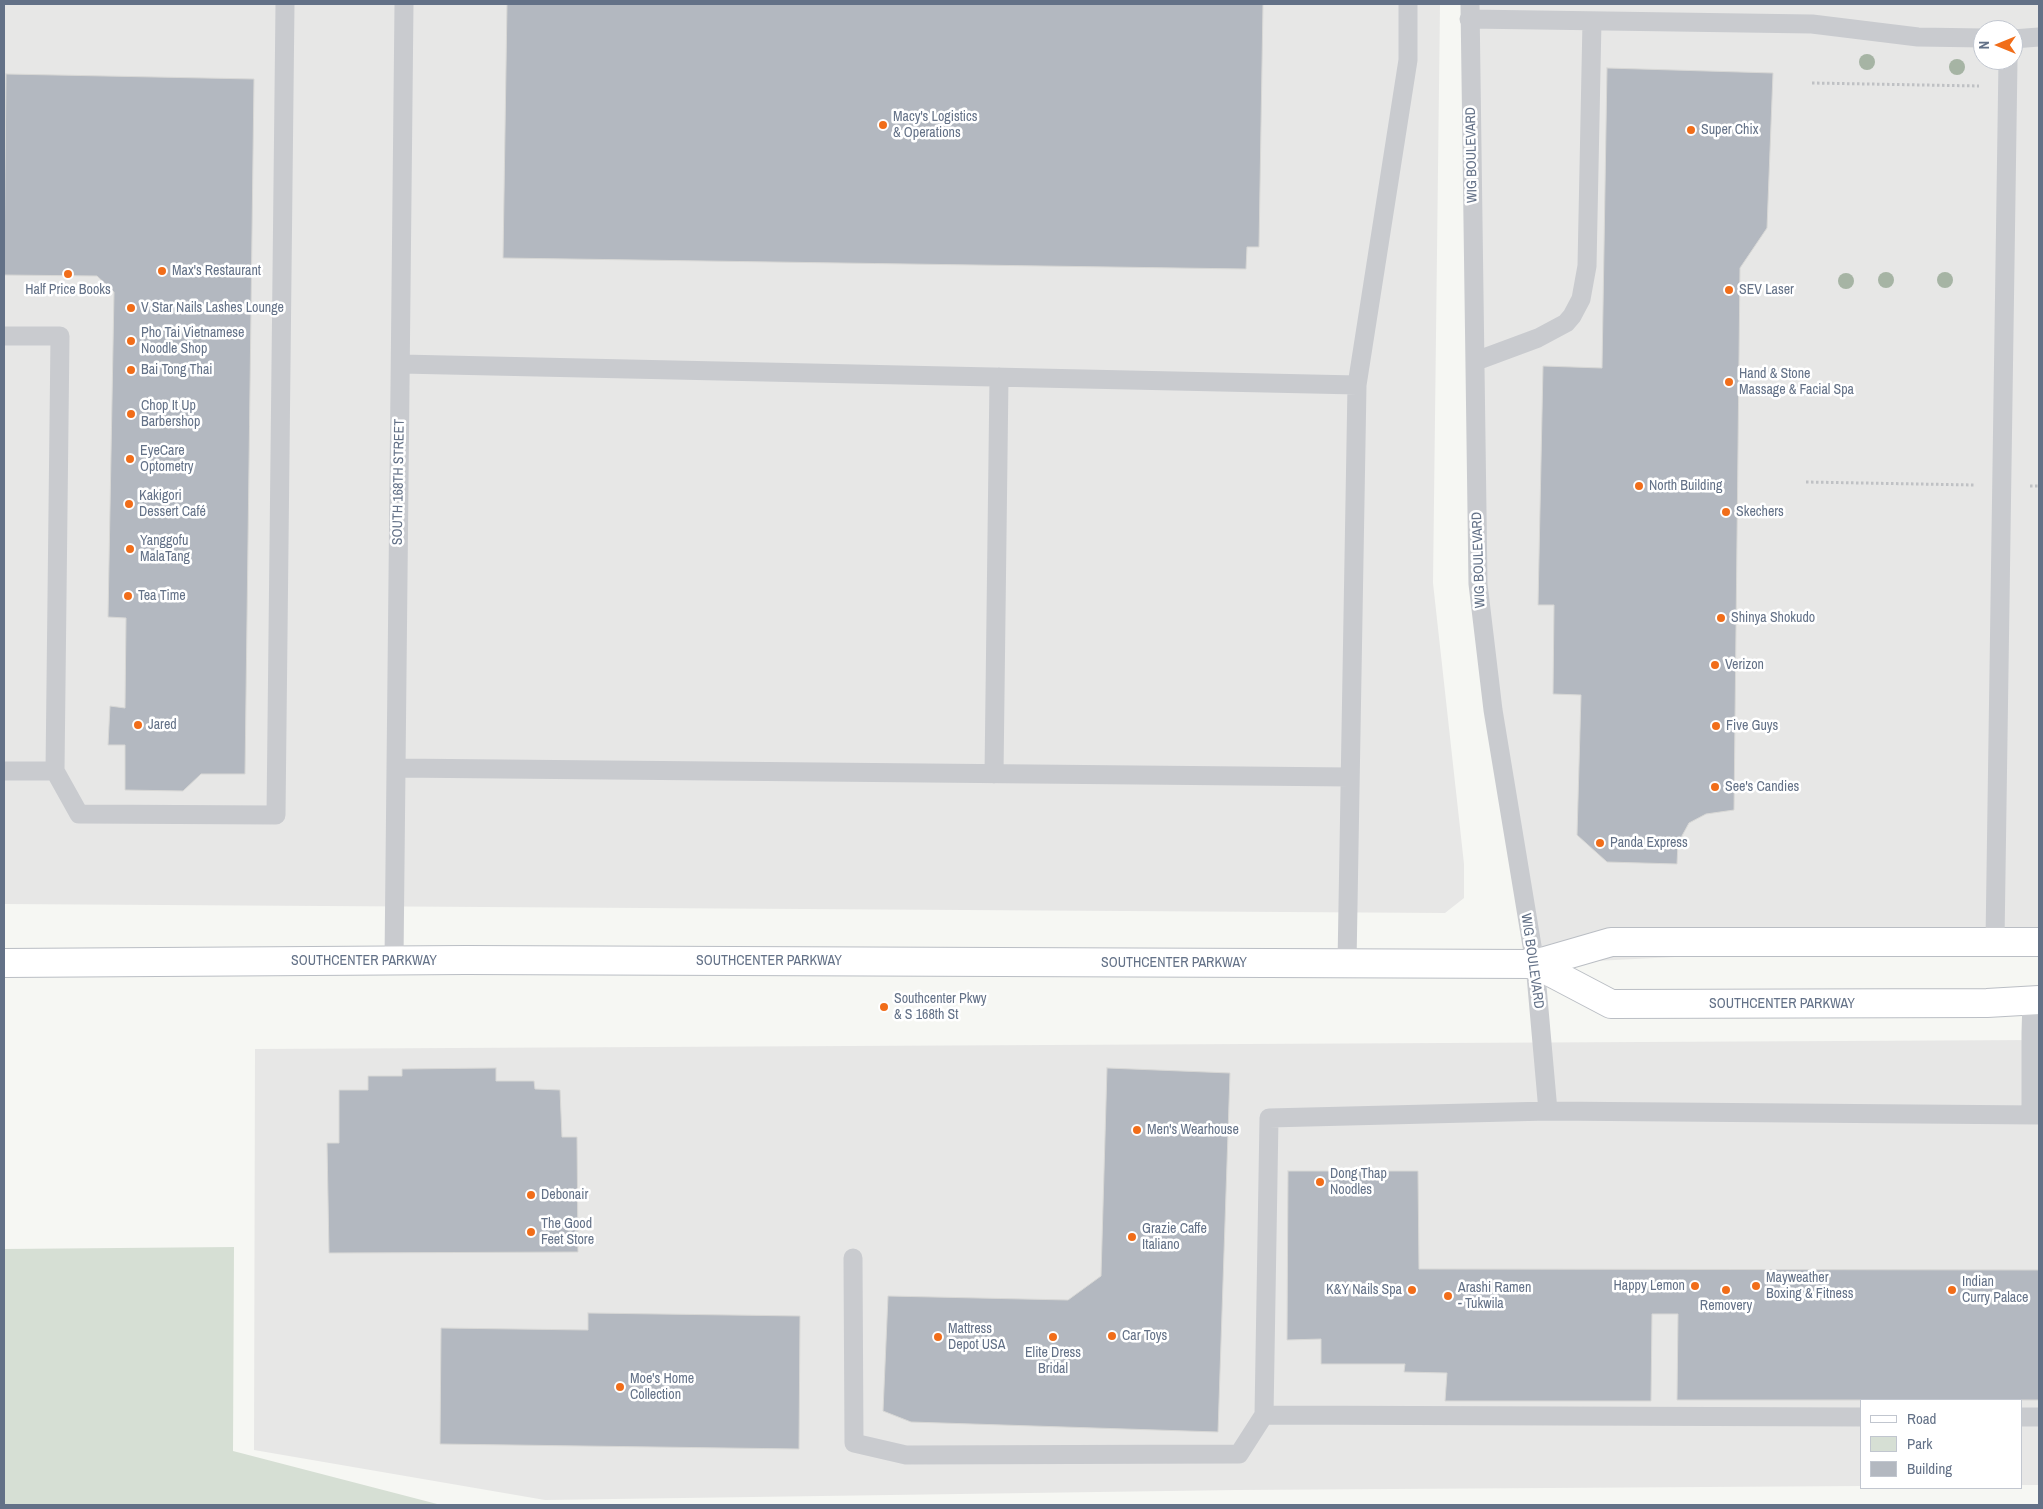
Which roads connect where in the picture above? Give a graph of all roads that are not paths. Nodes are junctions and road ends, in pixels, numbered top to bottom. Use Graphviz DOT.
graph roads {
  1 [pos="285,4"];
  2 [pos="404,4"];
  3 [pos="1408,4"];
  4 [pos="1470,11"];
  5 [pos="1592,21"];
  6 [pos="2039,37"];
  7 [pos="1973,38"];
  8 [pos="2023,38"];
  9 [pos="2008,70"];
  10 [pos="4,336"];
  11 [pos="1476,361"];
  12 [pos="400,364"];
  13 [pos="1000,377"];
  14 [pos="1357,384"];
  15 [pos="396,768"];
  16 [pos="4,771"];
  17 [pos="54,771"];
  18 [pos="994,774"];
  19 [pos="1350,777"];
  20 [pos="1995,941"];
  21 [pos="2039,942"];
  22 [pos="394,960"];
  23 [pos="4,963"];
  24 [pos="1347,963"];
  25 [pos="1534,964"];
  26 [pos="2036,1000"];
  27 [pos="1548,1111"];
  28 [pos="2035,1115"];
  29 [pos="853,1258"];
  30 [pos="1264,1414"];
  31 [pos="1860,1417"];
  32 [pos="2023,1417"];
  33 [pos="2039,1417"];
  1 -- 17 [label="lane"];
  2 -- 12 [label="lane, SOUTH 168TH STREET"];
  3 -- 14 [label="lane"];
  4 -- 5 [label="lane"];
  4 -- 11 [label="lane, WIG BOULEVARD"];
  5 -- 7 [label="lane"];
  5 -- 11 [label="lane"];
  6 -- 8 [label="lane"];
  9 -- 20 [label="lane"];
  10 -- 17 [label="lane"];
  11 -- 25 [label="lane, WIG BOULEVARD"];
  12 -- 13 [label="lane"];
  12 -- 15 [label="lane, SOUTH 168TH STREET"];
  13 -- 14 [label="lane"];
  13 -- 18 [label="lane"];
  14 -- 19 [label="lane"];
  15 -- 18 [label="lane"];
  15 -- 22 [label="lane, SOUTH 168TH STREET"];
  16 -- 17 [label="lane"];
  18 -- 19 [label="lane"];
  19 -- 24 [label="lane"];
  20 -- 21 [label="main road, SOUTHCENTER PARKWAY"];
  20 -- 25 [label="main road, SOUTHCENTER PARKWAY"];
  22 -- 23 [label="main road, SOUTHCENTER PARKWAY"];
  22 -- 24 [label="main road, SOUTHCENTER PARKWAY"];
  24 -- 25 [label="main road, SOUTHCENTER PARKWAY"];
  25 -- 26 [label="main road, SOUTHCENTER PARKWAY"];
  25 -- 27 [label="lane, WIG BOULEVARD"];
  26 -- 28 [label="lane"];
  27 -- 28 [label="lane"];
  27 -- 30 [label="lane"];
  29 -- 30 [label="lane"];
  30 -- 31 [label="lane"];
  32 -- 33 [label="lane"];
}
